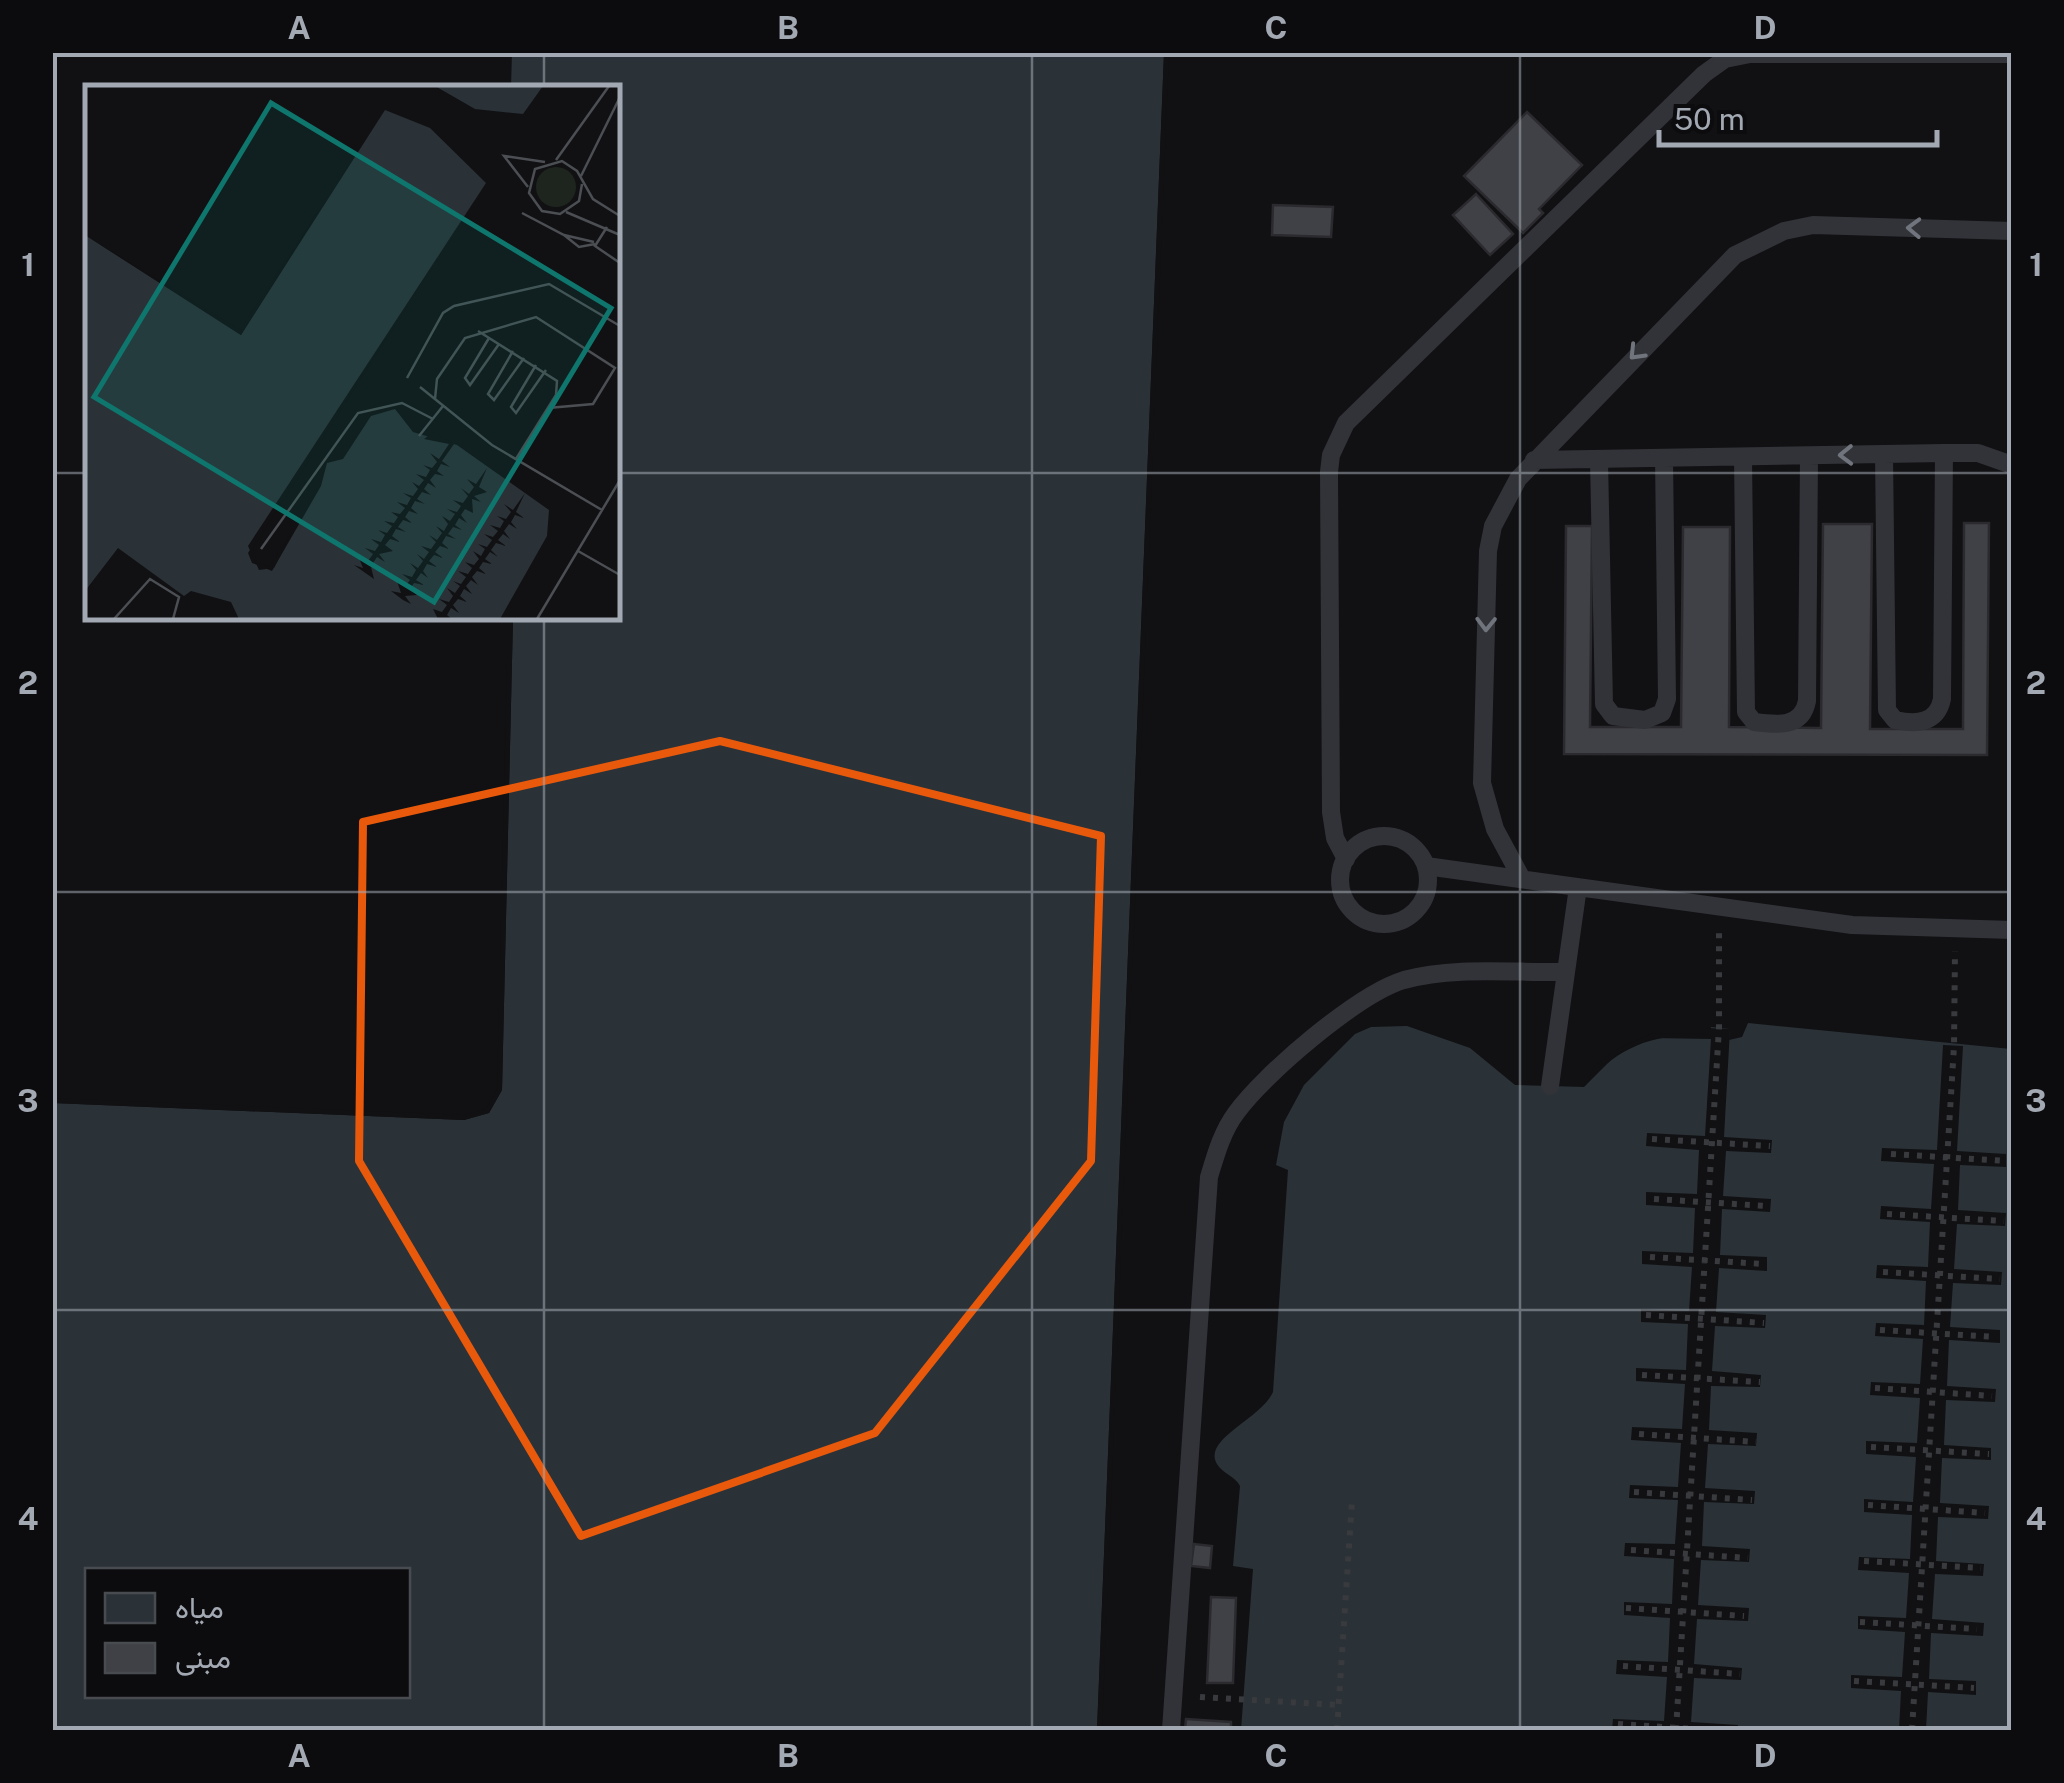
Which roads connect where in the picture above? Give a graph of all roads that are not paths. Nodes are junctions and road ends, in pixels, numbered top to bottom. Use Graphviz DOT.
graph roads {
  1 [pos="2012,54"];
  2 [pos="2012,231"];
  3 [pos="1944,452"];
  4 [pos="1884,454"];
  5 [pos="1809,456"];
  6 [pos="1743,457"];
  7 [pos="1664,458"];
  8 [pos="1534,460"];
  9 [pos="1599,460"];
  10 [pos="2012,465"];
  11 [pos="1346,859"];
  12 [pos="1426,866"];
  13 [pos="1522,879"];
  14 [pos="1578,888"];
  15 [pos="2012,930"];
  16 [pos="1566,972"];
  17 [pos="1550,1086"];
  18 [pos="1171,1730"];
  1 -- 11 [label="lane"];
  2 -- 8 [label="lane, one-way"];
  3 -- 4 [label="lane"];
  3 -- 4 [label="lane"];
  3 -- 10 [label="lane"];
  4 -- 5 [label="lane, one-way"];
  5 -- 6 [label="lane"];
  5 -- 6 [label="lane"];
  6 -- 7 [label="lane"];
  7 -- 9 [label="lane"];
  7 -- 9 [label="lane"];
  8 -- 9 [label="lane"];
  8 -- 13 [label="lane, one-way"];
  11 -- 12 [label="lane"];
  11 -- 12 [label="lane"];
  12 -- 13 [label="lane"];
  13 -- 14 [label="lane"];
  14 -- 15 [label="lane"];
  14 -- 16 [label="lane"];
  16 -- 17 [label="lane"];
  16 -- 18 [label="lane"];
}
